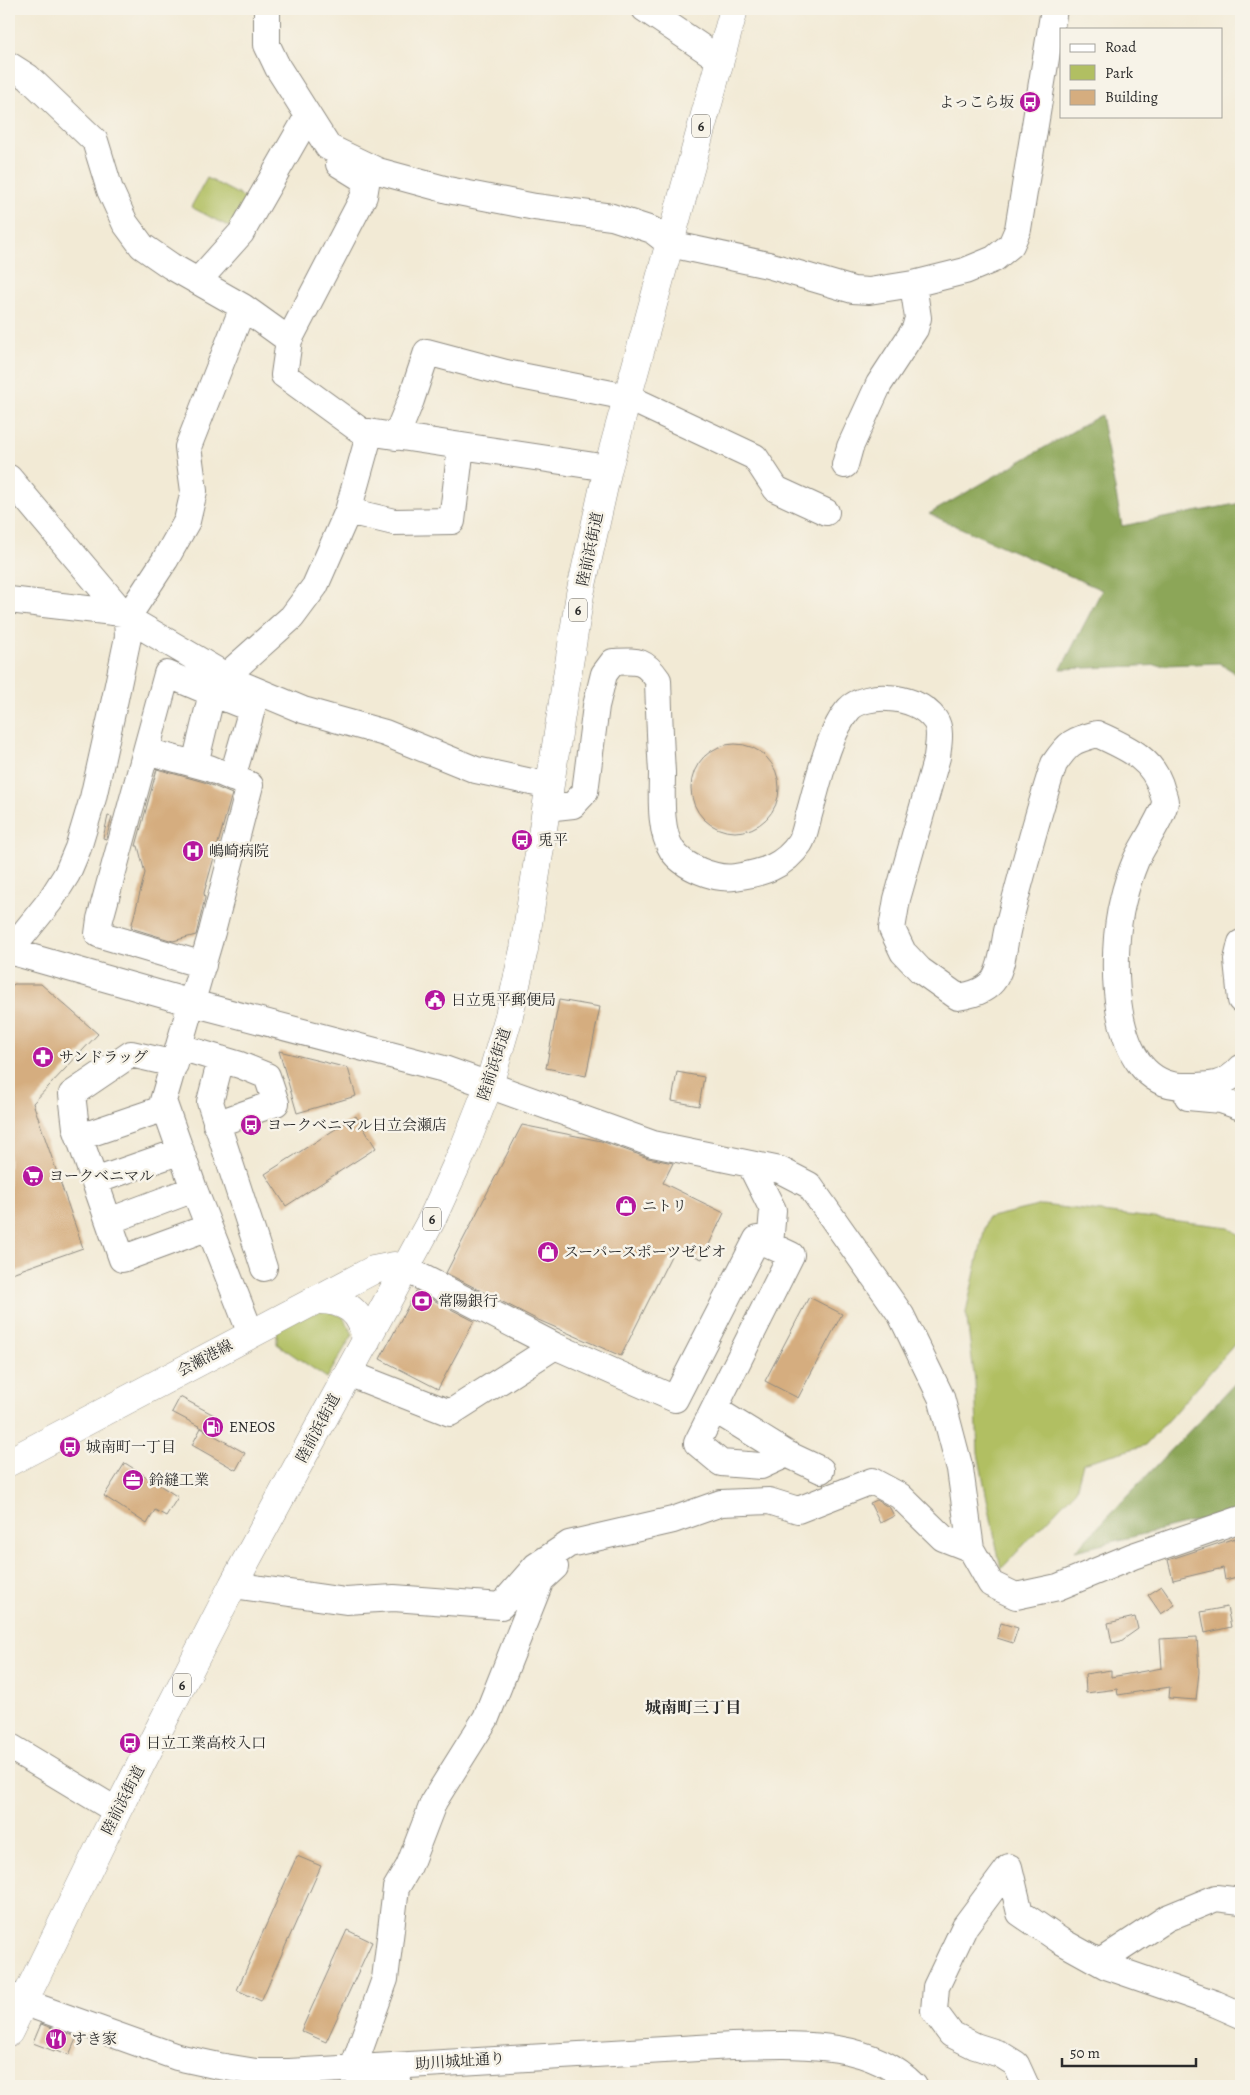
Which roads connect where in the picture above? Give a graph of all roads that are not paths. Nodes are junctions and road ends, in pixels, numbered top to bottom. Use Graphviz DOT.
graph roads {
  1 [pos="267,9"];
  2 [pos="645,9"];
  3 [pos="734,9"];
  4 [pos="1054,9"];
  5 [pos="719,59"];
  6 [pos="9,65"];
  7 [pos="308,116"];
  8 [pos="328,147"];
  9 [pos="670,244"];
  10 [pos="198,281"];
  11 [pos="913,284"];
  12 [pos="243,307"];
  13 [pos="289,340"];
  14 [pos="627,397"];
  15 [pos="370,432"];
  16 [pos="396,437"];
  17 [pos="461,446"];
  18 [pos="845,465"];
  19 [pos="608,468"];
  20 [pos="9,478"];
  21 [pos="348,511"];
  22 [pos="826,512"];
  23 [pos="9,600"];
  24 [pos="124,616"];
  25 [pos="219,684"];
  26 [pos="146,751"];
  27 [pos="194,764"];
  28 [pos="232,778"];
  29 [pos="548,797"];
  30 [pos="1241,943"];
  31 [pos="9,951"];
  32 [pos="203,965"];
  33 [pos="1241,1000"];
  34 [pos="192,1003"];
  35 [pos="177,1056"];
  36 [pos="221,1059"];
  37 [pos="1141,1067"];
  38 [pos="1241,1068"];
  39 [pos="489,1085"];
  40 [pos="1241,1107"];
  41 [pos="165,1108"];
  42 [pos="216,1124"];
  43 [pos="80,1136"];
  44 [pos="181,1151"];
  45 [pos="751,1166"];
  46 [pos="95,1181"];
  47 [pos="194,1189"];
  48 [pos="109,1221"];
  49 [pos="209,1228"];
  50 [pos="770,1245"];
  51 [pos="264,1268"];
  52 [pos="404,1268"];
  53 [pos="315,1300"];
  54 [pos="251,1334"];
  55 [pos="366,1342"];
  56 [pos="555,1346"];
  57 [pos="348,1373"];
  58 [pos="714,1409"];
  59 [pos="787,1454"];
  60 [pos="9,1462"];
  61 [pos="821,1470"];
  62 [pos="1241,1519"];
  63 [pos="583,1541"];
  64 [pos="971,1549"];
  65 [pos="233,1585"];
  66 [pos="9,1746"];
  67 [pos="117,1811"];
  68 [pos="1241,1901"];
  69 [pos="1100,1962"];
  70 [pos="16,1999"];
  71 [pos="1241,2015"];
  72 [pos="9,2032"];
  73 [pos="353,2068"];
  74 [pos="287,2079"];
  75 [pos="400,2086"];
  76 [pos="914,2086"];
  77 [pos="1026,2086"];
  1 -- 7 [label="street"];
  2 -- 5 [label="street"];
  3 -- 5 [label="main road, 陸前浜街道 / 6"];
  4 -- 11 [label="street"];
  5 -- 9 [label="main road, 陸前浜街道 / 6"];
  6 -- 10 [label="street"];
  7 -- 8 [label="street"];
  7 -- 10 [label="street"];
  8 -- 9 [label="street"];
  8 -- 13 [label="street"];
  9 -- 11 [label="street"];
  9 -- 14 [label="main road, 陸前浜街道 / 6"];
  10 -- 12 [label="street"];
  11 -- 18 [label="street"];
  12 -- 13 [label="street"];
  12 -- 24 [label="street"];
  13 -- 15 [label="street"];
  14 -- 16 [label="street"];
  14 -- 19 [label="main road, 陸前浜街道 / 6"];
  14 -- 22 [label="street"];
  15 -- 16 [label="street"];
  15 -- 21 [label="street"];
  16 -- 17 [label="street"];
  17 -- 19 [label="street"];
  17 -- 21 [label="street"];
  19 -- 29 [label="main road, 陸前浜街道 / 6"];
  20 -- 24 [label="street"];
  21 -- 25 [label="street"];
  23 -- 24 [label="street"];
  24 -- 25 [label="street"];
  24 -- 31 [label="street"];
  25 -- 26 [label="street"];
  25 -- 27 [label="street"];
  25 -- 28 [label="street"];
  25 -- 29 [label="street"];
  26 -- 27 [label="street"];
  26 -- 32 [label="street"];
  27 -- 28 [label="street"];
  28 -- 32 [label="street"];
  29 -- 37 [label="street"];
  29 -- 39 [label="main road, 陸前浜街道 / 6"];
  30 -- 33 [label="street"];
  31 -- 34 [label="street"];
  32 -- 34 [label="street"];
  34 -- 35 [label="street"];
  34 -- 39 [label="street"];
  35 -- 36 [label="street"];
  35 -- 41 [label="street"];
  35 -- 43 [label="street"];
  36 -- 42 [label="street"];
  36 -- 42 [label="street"];
  37 -- 38 [label="street"];
  37 -- 40 [label="street"];
  39 -- 45 [label="street"];
  39 -- 52 [label="main road, 陸前浜街道 / 6"];
  41 -- 43 [label="street"];
  41 -- 44 [label="street"];
  42 -- 51 [label="street"];
  43 -- 46 [label="street"];
  44 -- 46 [label="street"];
  44 -- 47 [label="street"];
  45 -- 50 [label="street"];
  45 -- 64 [label="street"];
  46 -- 48 [label="street"];
  47 -- 48 [label="street"];
  47 -- 49 [label="street"];
  48 -- 49 [label="street"];
  49 -- 54 [label="street"];
  50 -- 56 [label="street"];
  50 -- 58 [label="street"];
  52 -- 53 [label="main road, 会瀬港線"];
  52 -- 55 [label="main road, 陸前浜街道 / 6"];
  52 -- 56 [label="street"];
  53 -- 54 [label="main road, 会瀬港線"];
  53 -- 55 [label="main road"];
  54 -- 60 [label="main road, 会瀬港線"];
  55 -- 57 [label="main road, 陸前浜街道 / 6"];
  56 -- 57 [label="street"];
  57 -- 65 [label="main road, 陸前浜街道 / 6"];
  58 -- 59 [label="street"];
  58 -- 59 [label="street"];
  59 -- 61 [label="street"];
  62 -- 64 [label="street"];
  63 -- 64 [label="street"];
  63 -- 65 [label="street"];
  63 -- 73 [label="street"];
  65 -- 67 [label="main road, 陸前浜街道 / 6"];
  66 -- 67 [label="street"];
  67 -- 70 [label="main road, 陸前浜街道 / 6"];
  68 -- 69 [label="street"];
  69 -- 71 [label="street"];
  69 -- 77 [label="street"];
  70 -- 72 [label="main road, 陸前浜街道 / 6"];
  70 -- 74 [label="street, 助川城址通り"];
  73 -- 74 [label="street, 助川城址通り"];
  73 -- 75 [label="street"];
  73 -- 76 [label="street, 助川城址通り"];
}
